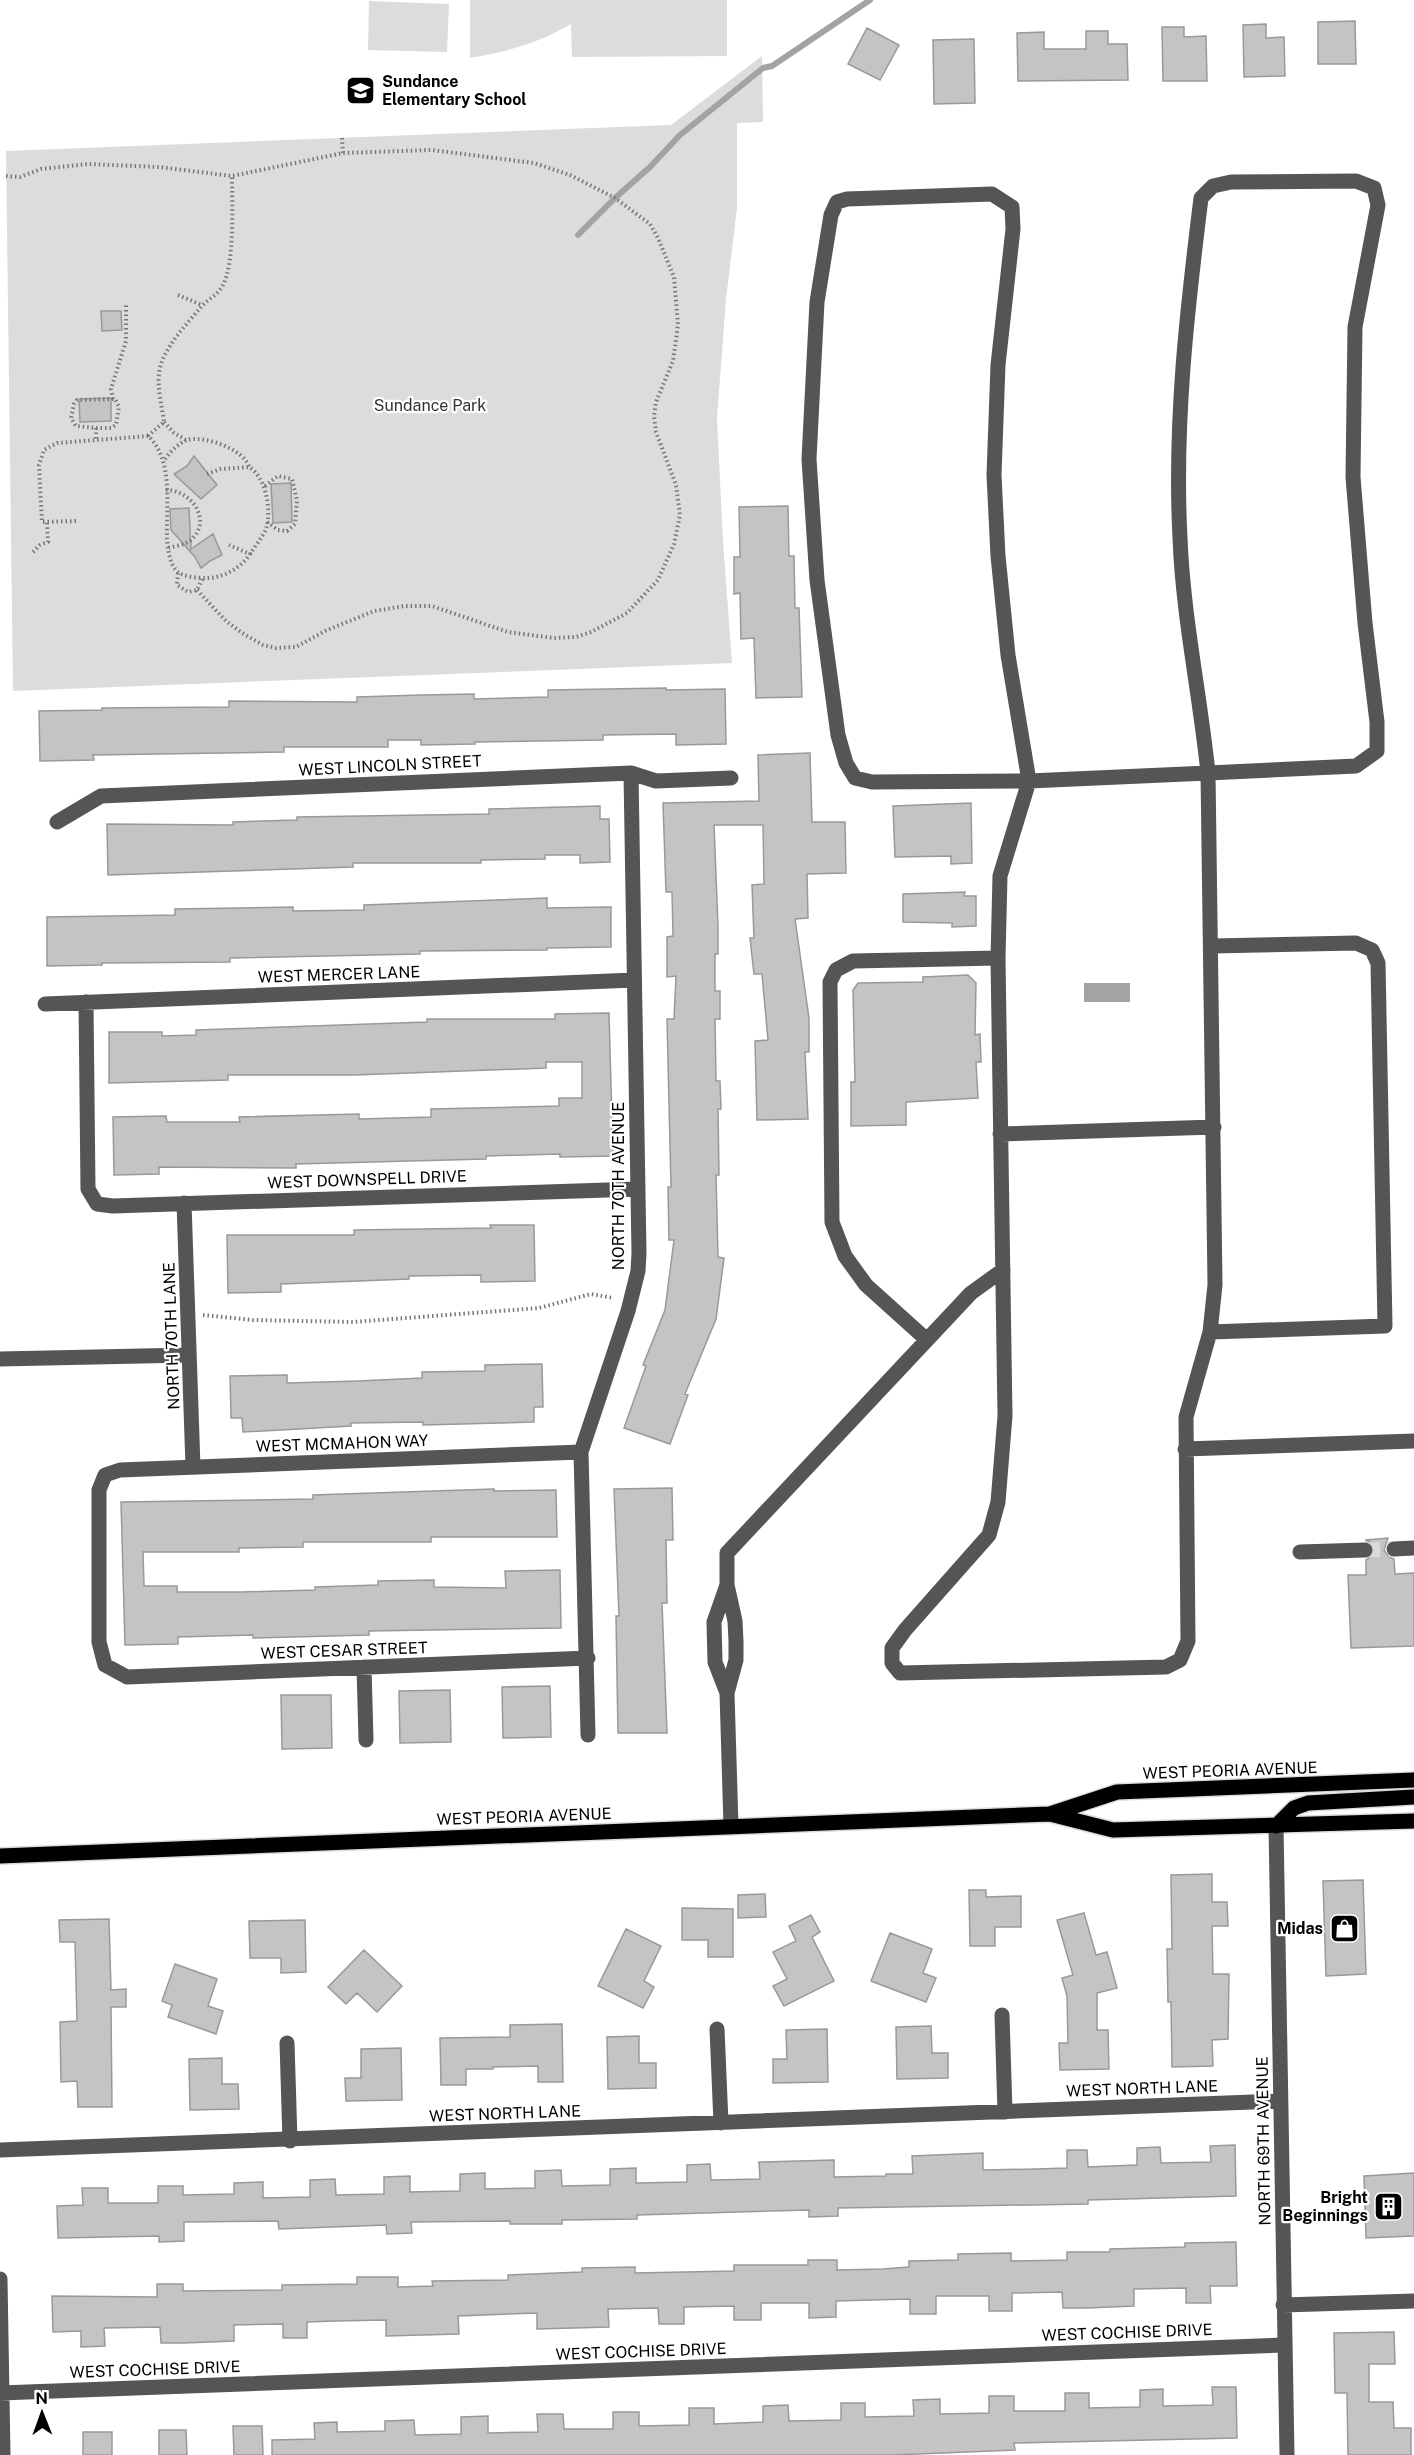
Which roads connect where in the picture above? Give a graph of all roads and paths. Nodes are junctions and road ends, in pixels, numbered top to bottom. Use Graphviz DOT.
graph roads {
  1 [pos="342,138"];
  2 [pos="343,153"];
  3 [pos="6,176"];
  4 [pos="232,176"];
  5 [pos="178,295"];
  6 [pos="126,303"];
  7 [pos="202,306"];
  8 [pos="112,399"];
  9 [pos="164,423"];
  10 [pos="96,428"];
  11 [pos="148,436"];
  12 [pos="96,440"];
  13 [pos="186,440"];
  14 [pos="164,459"];
  15 [pos="249,467"];
  16 [pos="207,474"];
  17 [pos="265,486"];
  18 [pos="166,490"];
  19 [pos="75,521"];
  20 [pos="47,522"];
  21 [pos="267,522"];
  22 [pos="229,545"];
  23 [pos="168,548"];
  24 [pos="33,552"];
  25 [pos="250,554"];
  26 [pos="178,573"];
  27 [pos="203,578"];
  28 [pos="197,590"];
  29 [pos="1208,772"];
  30 [pos="630,773"];
  31 [pos="731,778"];
  32 [pos="1029,781"];
  33 [pos="57,822"];
  34 [pos="1212,946"];
  35 [pos="998,958"];
  36 [pos="634,980"];
  37 [pos="86,1002"];
  38 [pos="45,1004"];
  39 [pos="1214,1127"];
  40 [pos="1000,1134"];
  41 [pos="638,1189"];
  42 [pos="184,1203"];
  43 [pos="1003,1270"];
  44 [pos="631,1302"];
  45 [pos="188,1313"];
  46 [pos="1210,1332"];
  47 [pos="927,1340"];
  48 [pos="189,1355"];
  49 [pos="0,1359"];
  50 [pos="1414,1441"];
  51 [pos="1185,1449"];
  52 [pos="581,1452"];
  53 [pos="193,1467"];
  54 [pos="1414,1548"];
  55 [pos="1394,1549"];
  56 [pos="1365,1550"];
  57 [pos="1300,1552"];
  58 [pos="588,1658"];
  59 [pos="105,1665"];
  60 [pos="364,1666"];
  61 [pos="588,1735"];
  62 [pos="366,1740"];
  63 [pos="1414,1780"];
  64 [pos="1414,1797"];
  65 [pos="1050,1814"];
  66 [pos="1414,1821"];
  67 [pos="731,1826"];
  68 [pos="1276,1826"];
  69 [pos="0,1856"];
  70 [pos="1002,2014"];
  71 [pos="717,2029"];
  72 [pos="286,2043"];
  73 [pos="1280,2101"];
  74 [pos="1005,2112"];
  75 [pos="721,2123"];
  76 [pos="290,2141"];
  77 [pos="0,2150"];
  78 [pos="0,2279"];
  79 [pos="1414,2301"];
  80 [pos="1283,2305"];
  81 [pos="1283,2344"];
  82 [pos="1,2393"];
  83 [pos="3,2455"];
  84 [pos="1287,2455"];
  1 -- 2 [label="path"];
  2 -- 4 [label="path"];
  2 -- 28 [label="path"];
  3 -- 4 [label="path"];
  4 -- 7 [label="path"];
  5 -- 7 [label="path"];
  6 -- 8 [label="path"];
  7 -- 9 [label="path"];
  8 -- 10 [label="path"];
  8 -- 10 [label="path"];
  9 -- 11 [label="path"];
  9 -- 13 [label="path"];
  10 -- 12 [label="path"];
  11 -- 12 [label="path"];
  11 -- 14 [label="path"];
  12 -- 20 [label="path"];
  13 -- 14 [label="path"];
  13 -- 15 [label="path"];
  14 -- 18 [label="path"];
  15 -- 16 [label="path"];
  15 -- 17 [label="path"];
  17 -- 21 [label="path"];
  17 -- 21 [label="path"];
  18 -- 23 [label="path"];
  18 -- 23 [label="path"];
  19 -- 20 [label="path"];
  20 -- 24 [label="path"];
  21 -- 25 [label="path"];
  22 -- 25 [label="path"];
  23 -- 26 [label="path"];
  25 -- 27 [label="path"];
  26 -- 27 [label="path"];
  26 -- 28 [label="path"];
  27 -- 28 [label="path"];
  29 -- 29 [label="street"];
  29 -- 32 [label="street"];
  29 -- 34 [label="street"];
  30 -- 31 [label="street, WEST LINCOLN STREET"];
  30 -- 33 [label="street, WEST LINCOLN STREET"];
  30 -- 36 [label="street, NORTH 70TH AVENUE"];
  32 -- 32 [label="street"];
  32 -- 35 [label="street"];
  34 -- 39 [label="street"];
  34 -- 46 [label="street"];
  35 -- 40 [label="street"];
  35 -- 47 [label="street"];
  36 -- 37 [label="street, WEST MERCER LANE"];
  36 -- 41 [label="street, NORTH 70TH AVENUE"];
  37 -- 38 [label="street, WEST MERCER LANE"];
  37 -- 42 [label="street, WEST DOWNSPELL DRIVE"];
  39 -- 40 [label="street"];
  39 -- 46 [label="street"];
  40 -- 43 [label="street"];
  41 -- 42 [label="street, WEST DOWNSPELL DRIVE"];
  41 -- 44 [label="street, NORTH 70TH AVENUE"];
  42 -- 45 [label="street, NORTH 70TH LANE"];
  43 -- 47 [label="street"];
  43 -- 51 [label="street"];
  44 -- 45 [label="path"];
  44 -- 52 [label="street, NORTH 70TH AVENUE"];
  45 -- 48 [label="street, NORTH 70TH LANE"];
  46 -- 51 [label="street"];
  47 -- 67 [label="street"];
  48 -- 49 [label="street"];
  48 -- 53 [label="street, NORTH 70TH LANE"];
  50 -- 51 [label="street"];
  52 -- 53 [label="street, WEST MCMAHON WAY"];
  52 -- 58 [label="street, NORTH 70TH AVENUE"];
  53 -- 59 [label="street, WEST MCMAHON WAY"];
  54 -- 55 [label="street"];
  56 -- 57 [label="street"];
  58 -- 60 [label="street, WEST CESAR STREET"];
  58 -- 61 [label="street, NORTH 70TH AVENUE"];
  59 -- 60 [label="street, WEST CESAR STREET"];
  60 -- 62 [label="street"];
  63 -- 65 [label="main road, WEST PEORIA AVENUE"];
  64 -- 68 [label="main road"];
  65 -- 67 [label="main road, WEST PEORIA AVENUE"];
  65 -- 68 [label="main road, WEST PEORIA AVENUE"];
  66 -- 68 [label="main road, WEST PEORIA AVENUE"];
  67 -- 69 [label="main road, WEST PEORIA AVENUE"];
  68 -- 73 [label="street, NORTH 69TH AVENUE"];
  70 -- 74 [label="street"];
  71 -- 75 [label="street"];
  72 -- 76 [label="street"];
  73 -- 74 [label="street, WEST NORTH LANE"];
  73 -- 80 [label="street, NORTH 69TH AVENUE"];
  74 -- 75 [label="street, WEST NORTH LANE"];
  75 -- 76 [label="street, WEST NORTH LANE"];
  76 -- 77 [label="street, WEST NORTH LANE"];
  78 -- 82 [label="street"];
  79 -- 80 [label="street"];
  80 -- 81 [label="street, NORTH 69TH AVENUE"];
  81 -- 82 [label="street, WEST COCHISE DRIVE"];
  81 -- 84 [label="street, NORTH 69TH AVENUE"];
  82 -- 83 [label="street"];
}
